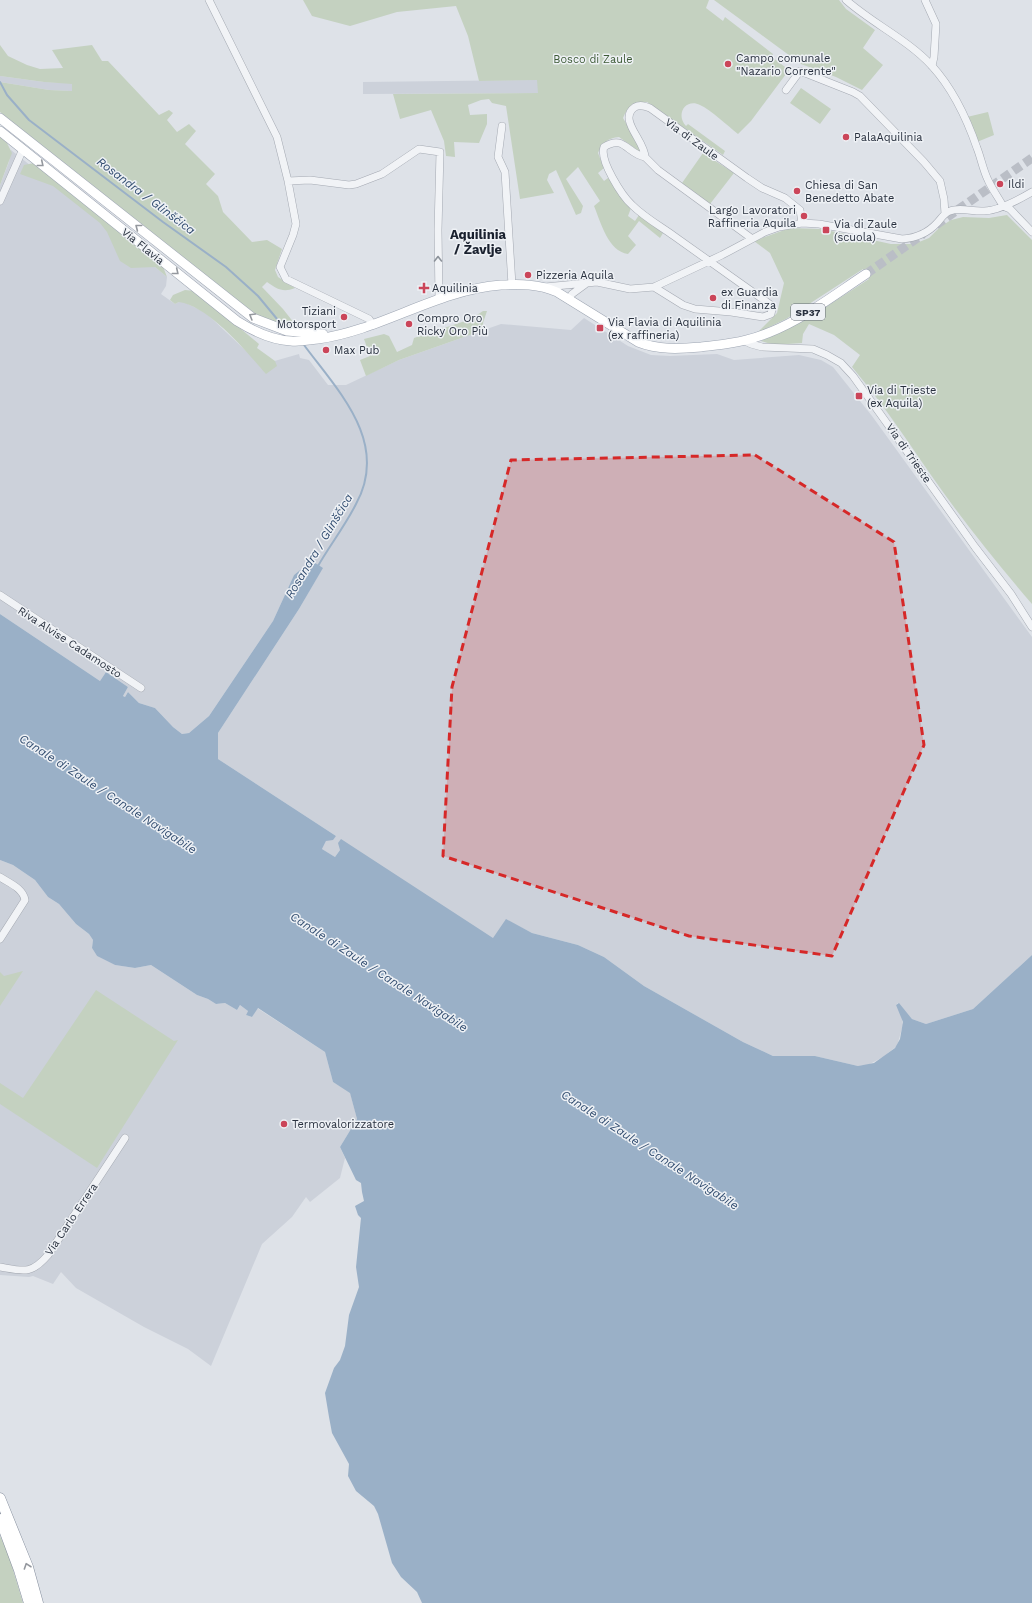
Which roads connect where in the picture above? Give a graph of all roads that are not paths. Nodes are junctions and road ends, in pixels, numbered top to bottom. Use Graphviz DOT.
graph roads {
  1 [pos="209,0"];
  2 [pos="846,0"];
  3 [pos="925,0"];
  4 [pos="932,66"];
  5 [pos="786,90"];
  6 [pos="0,118"];
  7 [pos="502,126"];
  8 [pos="0,131"];
  9 [pos="23,149"];
  10 [pos="646,157"];
  11 [pos="288,181"];
  12 [pos="1032,192"];
  13 [pos="0,202"];
  14 [pos="1003,206"];
  15 [pos="945,214"];
  16 [pos="802,223"];
  17 [pos="1032,232"];
  18 [pos="751,238"];
  19 [pos="709,261"];
  20 [pos="866,274"];
  21 [pos="587,283"];
  22 [pos="512,285"];
  23 [pos="545,287"];
  24 [pos="654,287"];
  25 [pos="439,298"];
  26 [pos="569,299"];
  27 [pos="373,325"];
  28 [pos="342,334"];
  29 [pos="745,341"];
  30 [pos="1011,594"];
  31 [pos="0,596"];
  32 [pos="1032,618"];
  33 [pos="1032,627"];
  34 [pos="141,688"];
  35 [pos="0,877"];
  36 [pos="0,939"];
  37 [pos="125,1138"];
  38 [pos="0,1267"];
  39 [pos="0,1498"];
  40 [pos="0,1519"];
  41 [pos="29,1603"];
  42 [pos="38,1603"];
  1 -- 11 [label="street"];
  2 -- 4 [label="street"];
  3 -- 4 [label="street"];
  4 -- 14 [label="street"];
  5 -- 15 [label="street"];
  28 -- 6 [label="main road, Via Flavia / SP37, one-way"];
  7 -- 22 [label="street"];
  8 -- 9 [label="main road, Via Flavia"];
  9 -- 13 [label="street"];
  9 -- 28 [label="main road, Via Flavia / SP37, one-way"];
  10 -- 16 [label="street, Via di Zaule"];
  10 -- 18 [label="street, Via di Zaule"];
  10 -- 19 [label="street, Via di Zaule"];
  25 -- 11 [label="street, one-way"];
  11 -- 27 [label="street"];
  12 -- 14 [label="street"];
  14 -- 15 [label="street"];
  14 -- 17 [label="street"];
  15 -- 16 [label="street"];
  16 -- 18 [label="street"];
  18 -- 19 [label="street"];
  19 -- 24 [label="street"];
  19 -- 24 [label="street, Via di Zaule"];
  20 -- 29 [label="main road, SP37"];
  21 -- 23 [label="street"];
  21 -- 24 [label="street"];
  21 -- 26 [label="street"];
  22 -- 23 [label="main road, SP37"];
  22 -- 25 [label="main road, SP37"];
  23 -- 26 [label="main road, SP37"];
  25 -- 27 [label="main road, SP37"];
  26 -- 29 [label="main road, SP37"];
  27 -- 28 [label="main road, SP37"];
  29 -- 30 [label="street, Via di Trieste"];
  30 -- 32 [label="street"];
  30 -- 33 [label="street, Via di Trieste"];
  31 -- 34 [label="street, Riva Alvise Cadamosto"];
  35 -- 36 [label="street"];
  37 -- 38 [label="street, Via Carlo Errera"];
  42 -- 39 [label="highway, one-way"];
  40 -- 41 [label="highway"];
}
